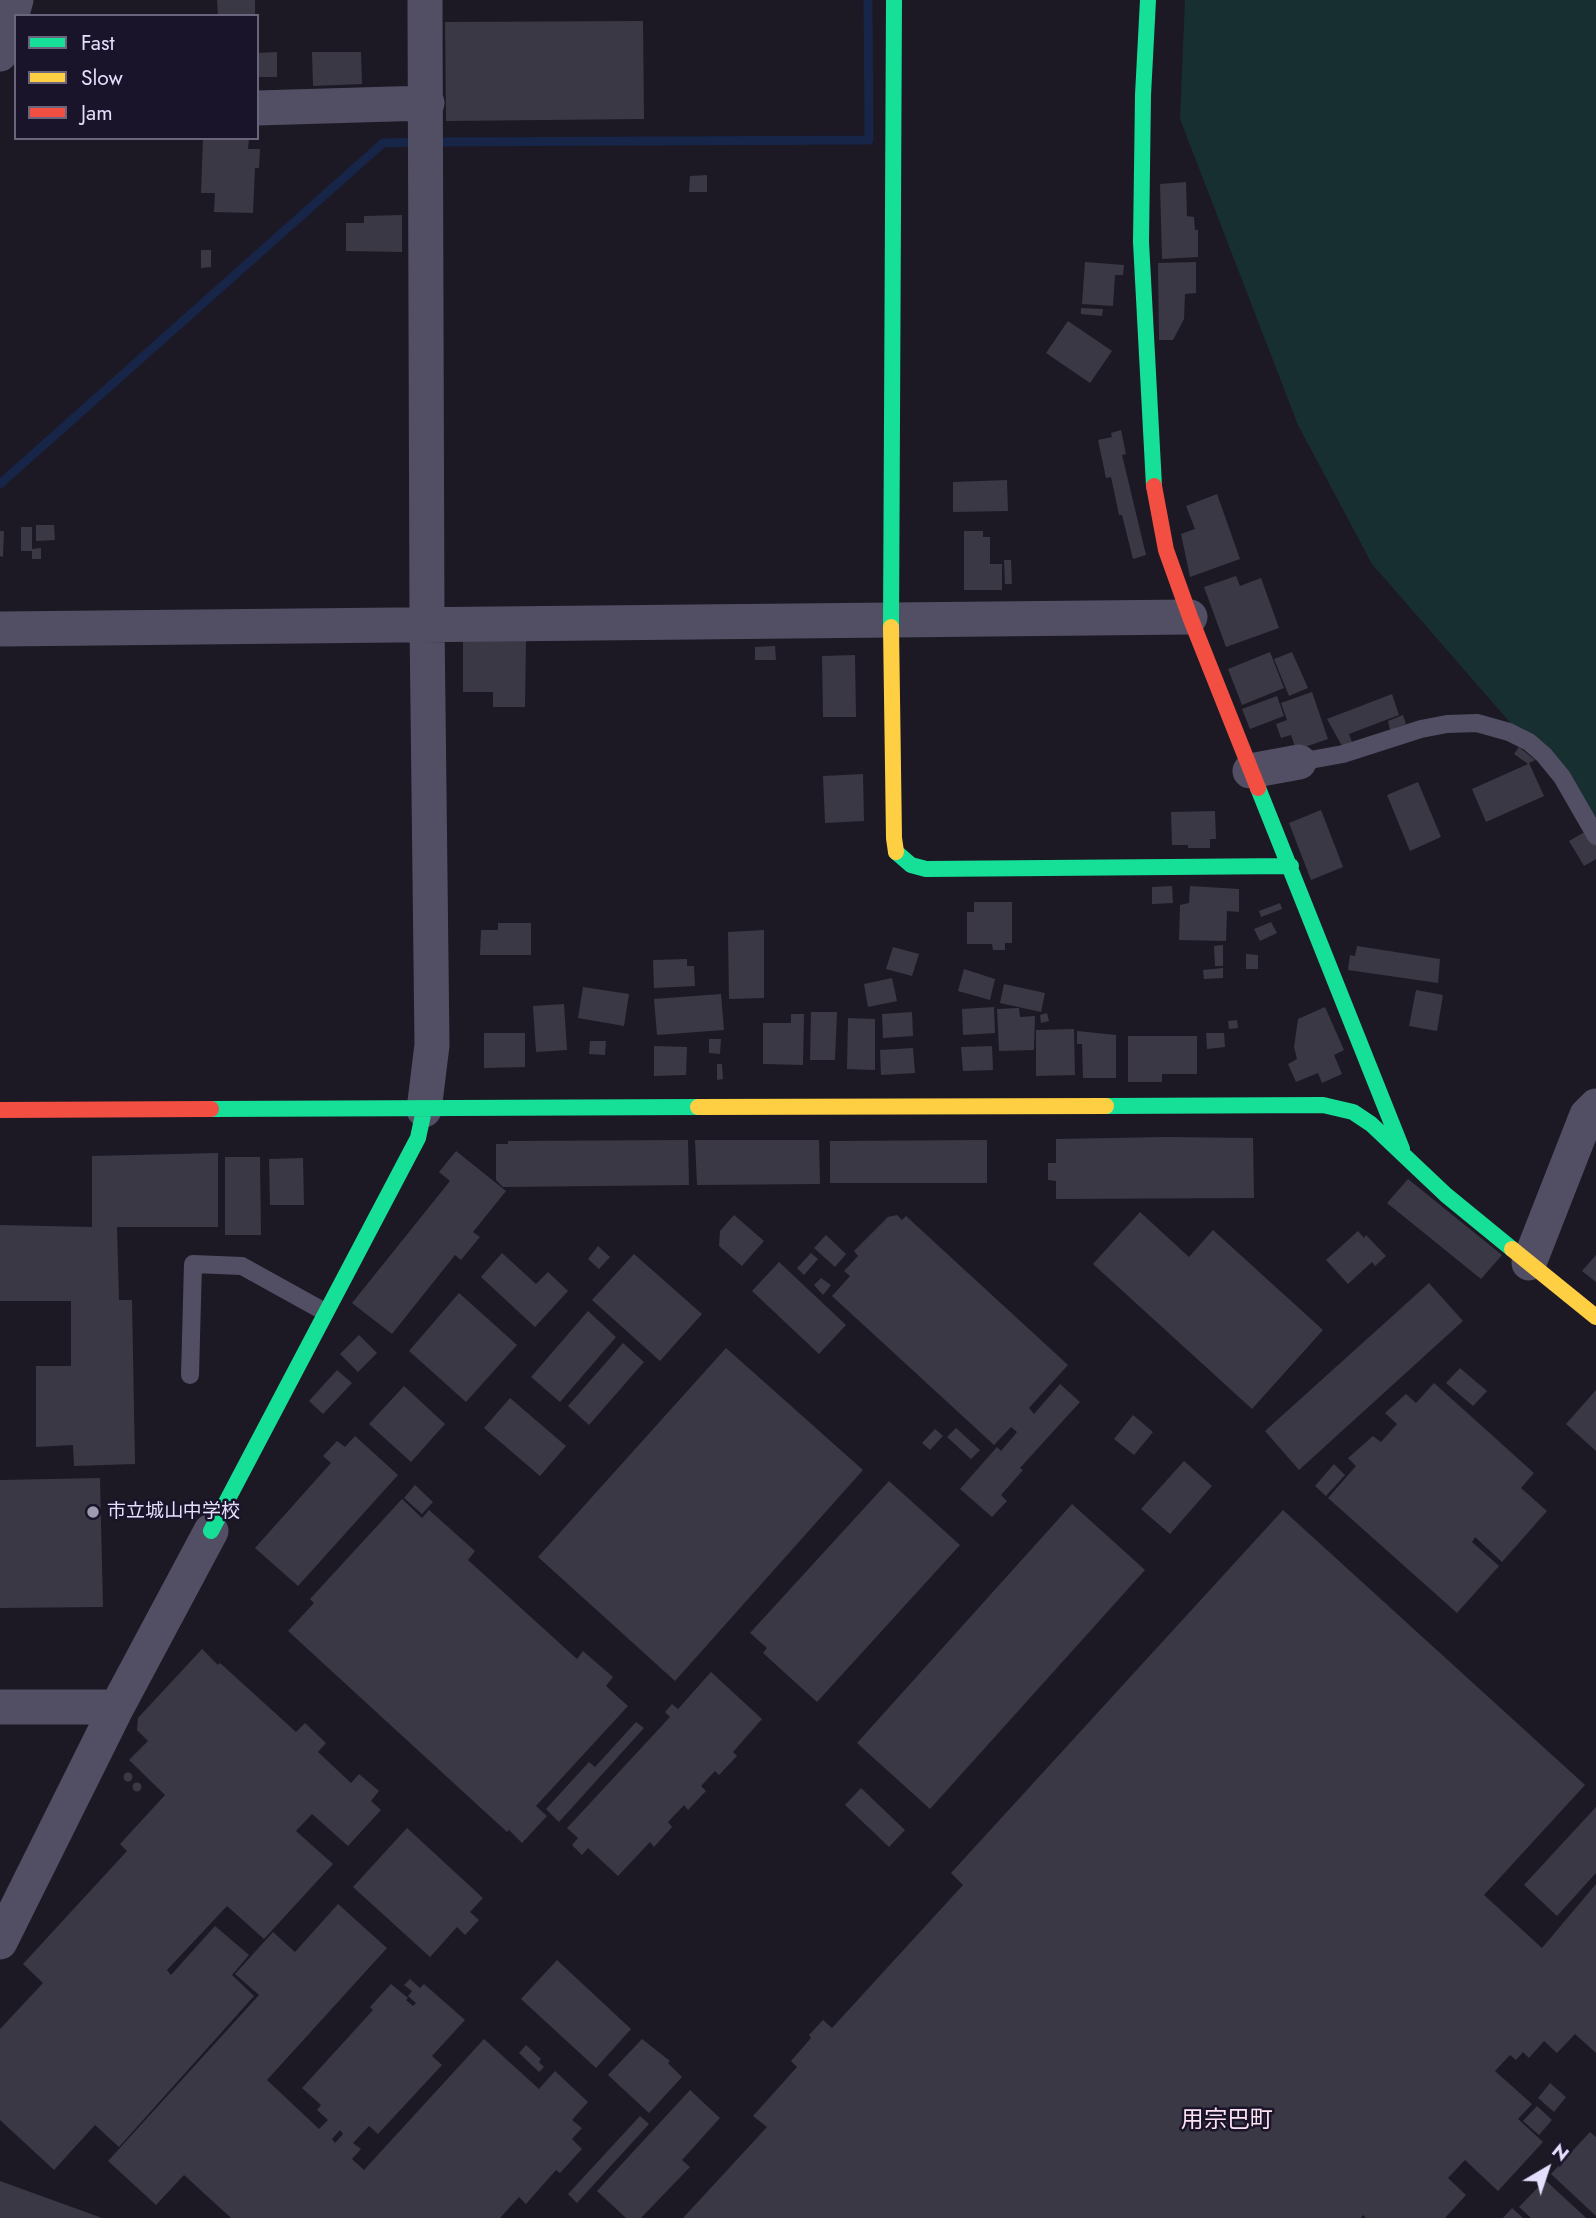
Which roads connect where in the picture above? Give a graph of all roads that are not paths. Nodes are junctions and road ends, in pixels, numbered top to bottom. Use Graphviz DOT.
graph roads {
  1 [pos="16,0"];
  2 [pos="425,0"];
  3 [pos="894,0"];
  4 [pos="1148,0"];
  5 [pos="0,54"];
  6 [pos="427,103"];
  7 [pos="259,108"];
  8 [pos="1190,617"];
  9 [pos="891,620"];
  10 [pos="427,623"];
  11 [pos="0,629"];
  12 [pos="1299,762"];
  13 [pos="1250,771"];
  14 [pos="1596,836"];
  15 [pos="1291,866"];
  16 [pos="1596,1105"];
  17 [pos="424,1110"];
  18 [pos="0,1111"];
  19 [pos="1403,1153"];
  20 [pos="1529,1263"];
  21 [pos="326,1312"];
  22 [pos="1596,1317"];
  23 [pos="190,1375"];
  24 [pos="211,1531"];
  25 [pos="0,1707"];
  26 [pos="117,1707"];
  27 [pos="0,1942"];
  1 -- 5 [label="street"];
  2 -- 6 [label="street"];
  3 -- 9 [label="street"];
  4 -- 8 [label="street"];
  6 -- 7 [label="street"];
  6 -- 10 [label="street"];
  8 -- 9 [label="street"];
  8 -- 13 [label="street"];
  9 -- 10 [label="street"];
  9 -- 15 [label="street"];
  10 -- 11 [label="street"];
  10 -- 17 [label="street"];
  12 -- 13 [label="street"];
  12 -- 14 [label="lane"];
  13 -- 15 [label="street"];
  15 -- 19 [label="street"];
  16 -- 20 [label="street"];
  17 -- 18 [label="street"];
  17 -- 19 [label="street"];
  17 -- 21 [label="street"];
  19 -- 20 [label="street"];
  20 -- 22 [label="street"];
  21 -- 23 [label="lane"];
  21 -- 24 [label="street"];
  24 -- 26 [label="street"];
  25 -- 26 [label="street"];
  26 -- 27 [label="street"];
}
